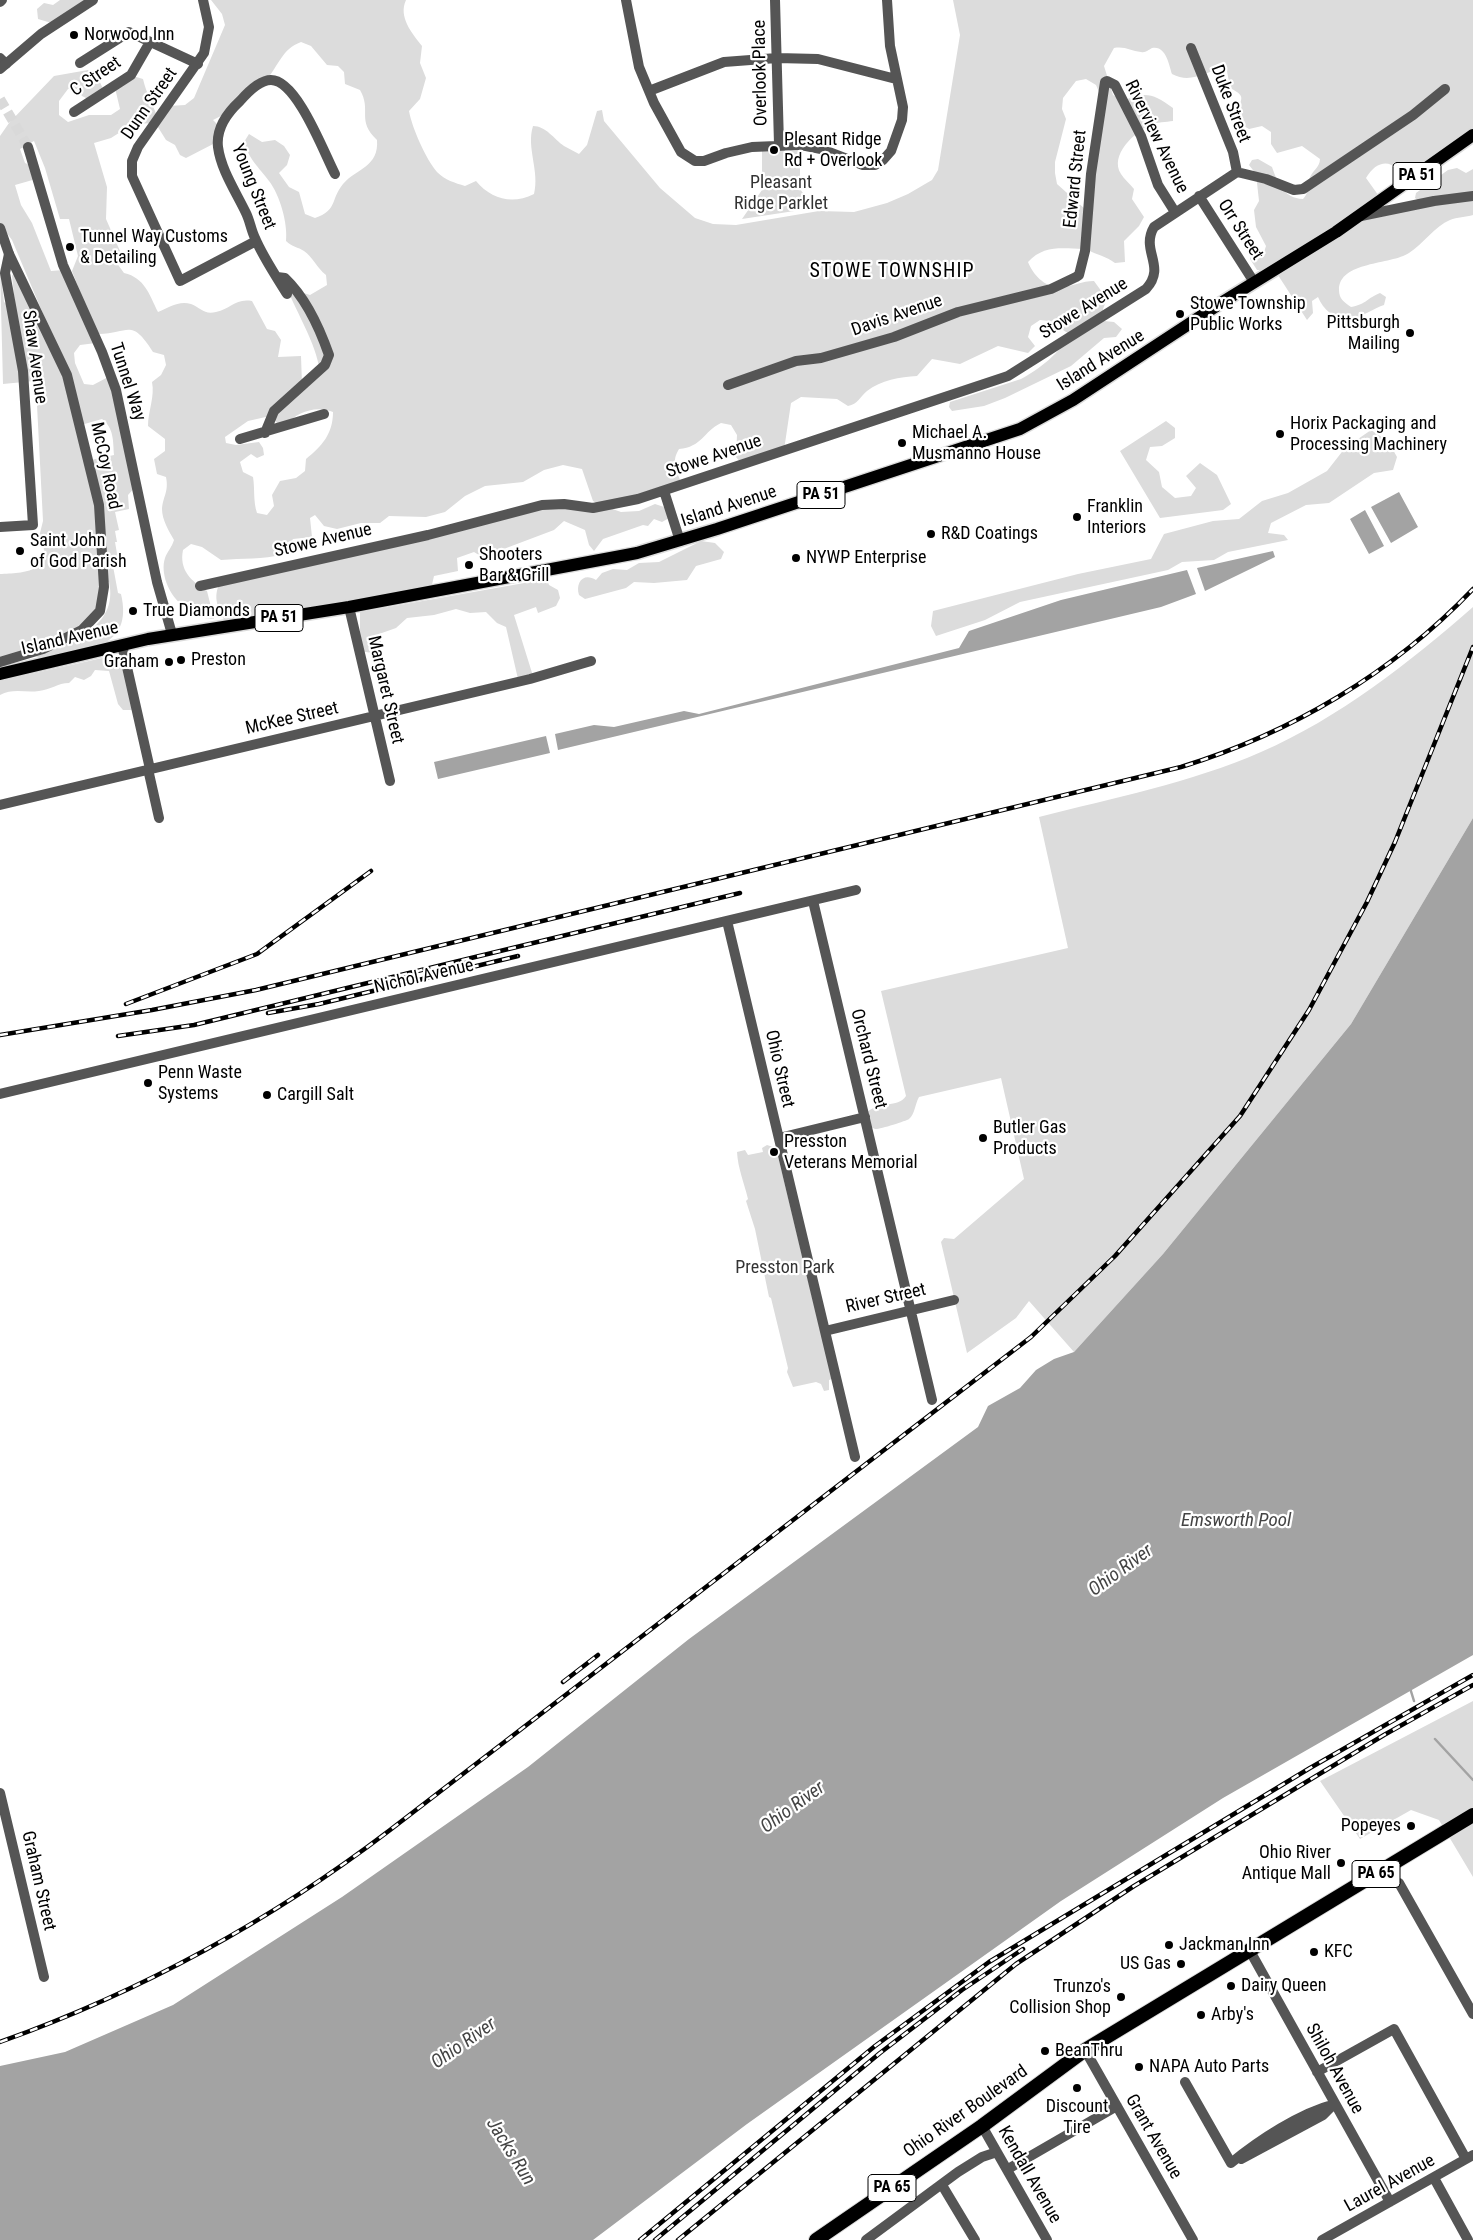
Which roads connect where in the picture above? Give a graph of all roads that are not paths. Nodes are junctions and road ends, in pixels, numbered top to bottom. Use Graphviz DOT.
graph roads {
  1 [pos="93,0"];
  2 [pos="203,0"];
  3 [pos="626,0"];
  4 [pos="775,0"];
  5 [pos="887,0"];
  6 [pos="150,42"];
  7 [pos="1191,48"];
  8 [pos="777,58"];
  9 [pos="80,63"];
  10 [pos="2,64"];
  11 [pos="198,64"];
  12 [pos="896,79"];
  13 [pos="1105,82"];
  14 [pos="1444,88"];
  15 [pos="649,91"];
  16 [pos="74,112"];
  17 [pos="1473,136"];
  18 [pos="779,144"];
  19 [pos="28,147"];
  20 [pos="1237,172"];
  21 [pos="335,174"];
  22 [pos="1199,196"];
  23 [pos="1473,196"];
  24 [pos="1175,212"];
  25 [pos="1361,216"];
  26 [pos="0,228"];
  27 [pos="256,240"];
  28 [pos="9,254"];
  29 [pos="277,277"];
  30 [pos="1076,277"];
  31 [pos="1254,282"];
  32 [pos="287,294"];
  33 [pos="728,384"];
  34 [pos="324,414"];
  35 [pos="265,433"];
  36 [pos="240,439"];
  37 [pos="664,491"];
  38 [pos="0,527"];
  39 [pos="680,541"];
  40 [pos="200,586"];
  41 [pos="349,607"];
  42 [pos="172,634"];
  43 [pos="122,645"];
  44 [pos="591,661"];
  45 [pos="0,662"];
  46 [pos="0,674"];
  47 [pos="375,716"];
  48 [pos="149,769"];
  49 [pos="390,781"];
  50 [pos="0,805"];
  51 [pos="160,818"];
  52 [pos="856,890"];
  53 [pos="813,901"];
  54 [pos="728,921"];
  55 [pos="0,1094"];
  56 [pos="865,1117"];
  57 [pos="779,1138"];
  58 [pos="954,1300"];
  59 [pos="911,1310"];
  60 [pos="825,1331"];
  61 [pos="932,1400"];
  62 [pos="855,1458"];
  63 [pos="0,1793"];
  64 [pos="1473,1815"];
  65 [pos="4,1830"];
  66 [pos="1399,1883"];
  67 [pos="1250,1951"];
  68 [pos="44,1978"];
  69 [pos="1473,2014"];
  70 [pos="1085,2050"];
  71 [pos="1317,2072"];
  72 [pos="1185,2082"];
  73 [pos="1335,2104"];
  74 [pos="1117,2106"];
  75 [pos="982,2126"];
  76 [pos="997,2152"];
  77 [pos="1470,2157"];
  78 [pos="1008,2169"];
  79 [pos="1434,2178"];
  80 [pos="942,2185"];
  81 [pos="1390,2202"];
  82 [pos="821,2236"];
  83 [pos="1327,2239"];
  84 [pos="866,2240"];
  85 [pos="975,2240"];
  86 [pos="1047,2240"];
  87 [pos="1193,2240"];
  88 [pos="1468,2240"];
  1 -- 10 [label="street"];
  2 -- 11 [label="street, Dunn Street"];
  3 -- 15 [label="street"];
  4 -- 8 [label="street, Overlook Place"];
  5 -- 12 [label="street"];
  6 -- 9 [label="street"];
  6 -- 11 [label="street"];
  6 -- 16 [label="street, C Street"];
  7 -- 20 [label="street, Duke Street"];
  8 -- 12 [label="street"];
  8 -- 15 [label="street"];
  8 -- 18 [label="street, Overlook Place"];
  11 -- 27 [label="street, Dunn Street"];
  12 -- 18 [label="street"];
  13 -- 24 [label="street, Riverview Avenue"];
  13 -- 30 [label="street, Edward Street"];
  14 -- 20 [label="street"];
  15 -- 18 [label="street"];
  17 -- 25 [label="main road, Island Avenue / PA 51"];
  19 -- 42 [label="street, Tunnel Way"];
  20 -- 22 [label="street"];
  21 -- 27 [label="street, Young Street"];
  22 -- 24 [label="street"];
  22 -- 31 [label="street, Orr Street"];
  23 -- 25 [label="street"];
  24 -- 37 [label="street, Stowe Avenue"];
  25 -- 31 [label="main road, Island Avenue / PA 51"];
  26 -- 28 [label="street, McCoy Road"];
  27 -- 29 [label="street, Young Street"];
  28 -- 38 [label="street, Shaw Avenue"];
  28 -- 45 [label="street, McCoy Road"];
  29 -- 32 [label="street, Young Street"];
  29 -- 35 [label="street"];
  30 -- 33 [label="street, Davis Avenue"];
  31 -- 39 [label="main road, Island Avenue / PA 51"];
  34 -- 35 [label="street"];
  35 -- 36 [label="street"];
  37 -- 39 [label="street"];
  37 -- 40 [label="street, Stowe Avenue"];
  39 -- 41 [label="main road, Island Avenue / PA 51"];
  41 -- 42 [label="main road, Island Avenue / PA 51"];
  41 -- 47 [label="street, Margaret Street"];
  42 -- 43 [label="main road, Island Avenue / PA 51"];
  43 -- 46 [label="main road, Island Avenue / PA 51"];
  43 -- 48 [label="street"];
  44 -- 47 [label="street, McKee Street"];
  47 -- 48 [label="street, McKee Street"];
  47 -- 49 [label="street, Margaret Street"];
  48 -- 50 [label="street, McKee Street"];
  48 -- 51 [label="street"];
  52 -- 53 [label="street, Nichol Avenue"];
  53 -- 54 [label="street, Nichol Avenue"];
  53 -- 56 [label="street, Orchard Street"];
  54 -- 55 [label="street, Nichol Avenue"];
  54 -- 57 [label="street, Ohio Street"];
  56 -- 57 [label="street"];
  56 -- 59 [label="street, Orchard Street"];
  57 -- 60 [label="street, Ohio Street"];
  58 -- 59 [label="street, River Street"];
  59 -- 60 [label="street, River Street"];
  59 -- 61 [label="street, Orchard Street"];
  60 -- 62 [label="street, Ohio Street"];
  63 -- 65 [label="street, Graham Street"];
  64 -- 67 [label="highway, Ohio River Boulevard / PA 65"];
  65 -- 68 [label="street, Graham Street"];
  66 -- 69 [label="street"];
  67 -- 70 [label="highway, Ohio River Boulevard / PA 65"];
  67 -- 71 [label="street, Shiloh Avenue"];
  70 -- 74 [label="street, Grant Avenue"];
  70 -- 75 [label="highway, Ohio River Boulevard / PA 65"];
  71 -- 73 [label="street, Shiloh Avenue"];
  71 -- 77 [label="street"];
  72 -- 73 [label="street"];
  73 -- 81 [label="street, Shiloh Avenue"];
  74 -- 78 [label="street"];
  74 -- 87 [label="street, Grant Avenue"];
  75 -- 76 [label="street, Kendall Avenue"];
  75 -- 82 [label="highway, Ohio River Boulevard / PA 65"];
  76 -- 78 [label="street, Kendall Avenue"];
  76 -- 80 [label="street"];
  77 -- 79 [label="street, Laurel Avenue"];
  78 -- 86 [label="street, Kendall Avenue"];
  79 -- 81 [label="street, Laurel Avenue"];
  79 -- 88 [label="street"];
  80 -- 84 [label="street"];
  80 -- 85 [label="street"];
  81 -- 83 [label="street, Laurel Avenue"];
}
